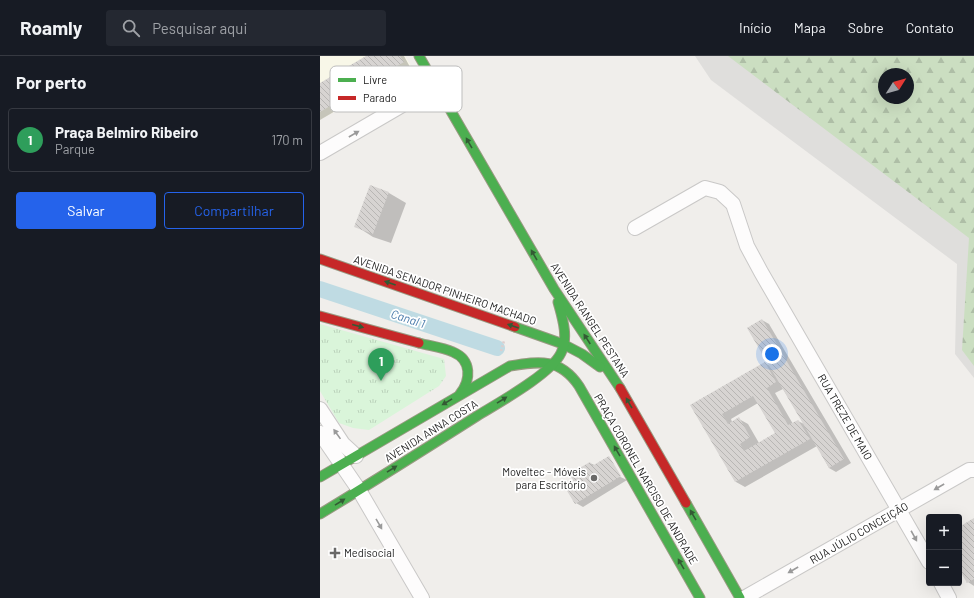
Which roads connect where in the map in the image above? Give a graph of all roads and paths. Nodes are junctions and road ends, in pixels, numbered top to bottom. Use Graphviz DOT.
graph roads {
  1 [pos="419,56"];
  2 [pos="424,66"];
  3 [pos="390,112"];
  4 [pos="450,112"];
  5 [pos="320,153"];
  6 [pos="635,228"];
  7 [pos="320,258"];
  8 [pos="554,288"];
  9 [pos="320,316"];
  10 [pos="505,336"];
  11 [pos="563,344"];
  12 [pos="533,359"];
  13 [pos="552,365"];
  14 [pos="498,373"];
  15 [pos="569,373"];
  16 [pos="616,384"];
  17 [pos="518,390"];
  18 [pos="460,394"];
  19 [pos="320,409"];
  20 [pos="320,433"];
  21 [pos="356,456"];
  22 [pos="341,465"];
  23 [pos="974,470"];
  24 [pos="320,477"];
  25 [pos="359,490"];
  26 [pos="900,510"];
  27 [pos="320,514"];
  28 [pos="926,557"];
  29 [pos="943,586"];
  30 [pos="422,598"];
  31 [pos="700,598"];
  32 [pos="740,598"];
  33 [pos="744,598"];
  34 [pos="949,598"];
  1 -- 2 [label="main road, AVENIDA RANGEL PESTANA"];
  5 -- 3 [label="street, one-way"];
  8 -- 4 [label="main road, AVENIDA RANGEL PESTANA, one-way"];
  6 -- 26 [label="street, RUA TREZE DE MAIO"];
  11 -- 7 [label="main road, AVENIDA SENADOR PINHEIRO MACHADO, one-way"];
  8 -- 11 [label="main road"];
  16 -- 8 [label="main road, AVENIDA RANGEL PESTANA, one-way"];
  9 -- 18 [label="main road, one-way"];
  10 -- 14 [label="path"];
  11 -- 13 [label="main road"];
  11 -- 16 [label="main road, AVENIDA SENADOR PINHEIRO MACHADO"];
  12 -- 13 [label="main road, AVENIDA ANNA COSTA"];
  12 -- 14 [label="main road, AVENIDA ANNA COSTA"];
  12 -- 17 [label="main road"];
  13 -- 15 [label="main road, AVENIDA ANNA COSTA"];
  13 -- 17 [label="main road, AVENIDA ANNA COSTA"];
  14 -- 18 [label="main road, AVENIDA ANNA COSTA"];
  31 -- 15 [label="main road, PRAÇA CORONEL NARCISO DE ANDRADE, one-way"];
  32 -- 16 [label="main road, AVENIDA RANGEL PESTANA, one-way"];
  25 -- 17 [label="main road, AVENIDA ANNA COSTA, one-way"];
  18 -- 21 [label="main road, AVENIDA ANNA COSTA, one-way"];
  21 -- 19 [label="street, one-way"];
  20 -- 22 [label="street"];
  21 -- 22 [label="main road, AVENIDA ANNA COSTA"];
  22 -- 24 [label="main road, AVENIDA ANNA COSTA"];
  22 -- 25 [label="street"];
  23 -- 26 [label="street, RUA JÚLIO CONCEIÇÃO, one-way"];
  27 -- 25 [label="main road, AVENIDA ANNA COSTA, one-way"];
  25 -- 30 [label="street, one-way"];
  26 -- 28 [label="street, RUA TREZE DE MAIO, one-way"];
  26 -- 33 [label="street, RUA JÚLIO CONCEIÇÃO, one-way"];
  29 -- 34 [label="street"];
}
